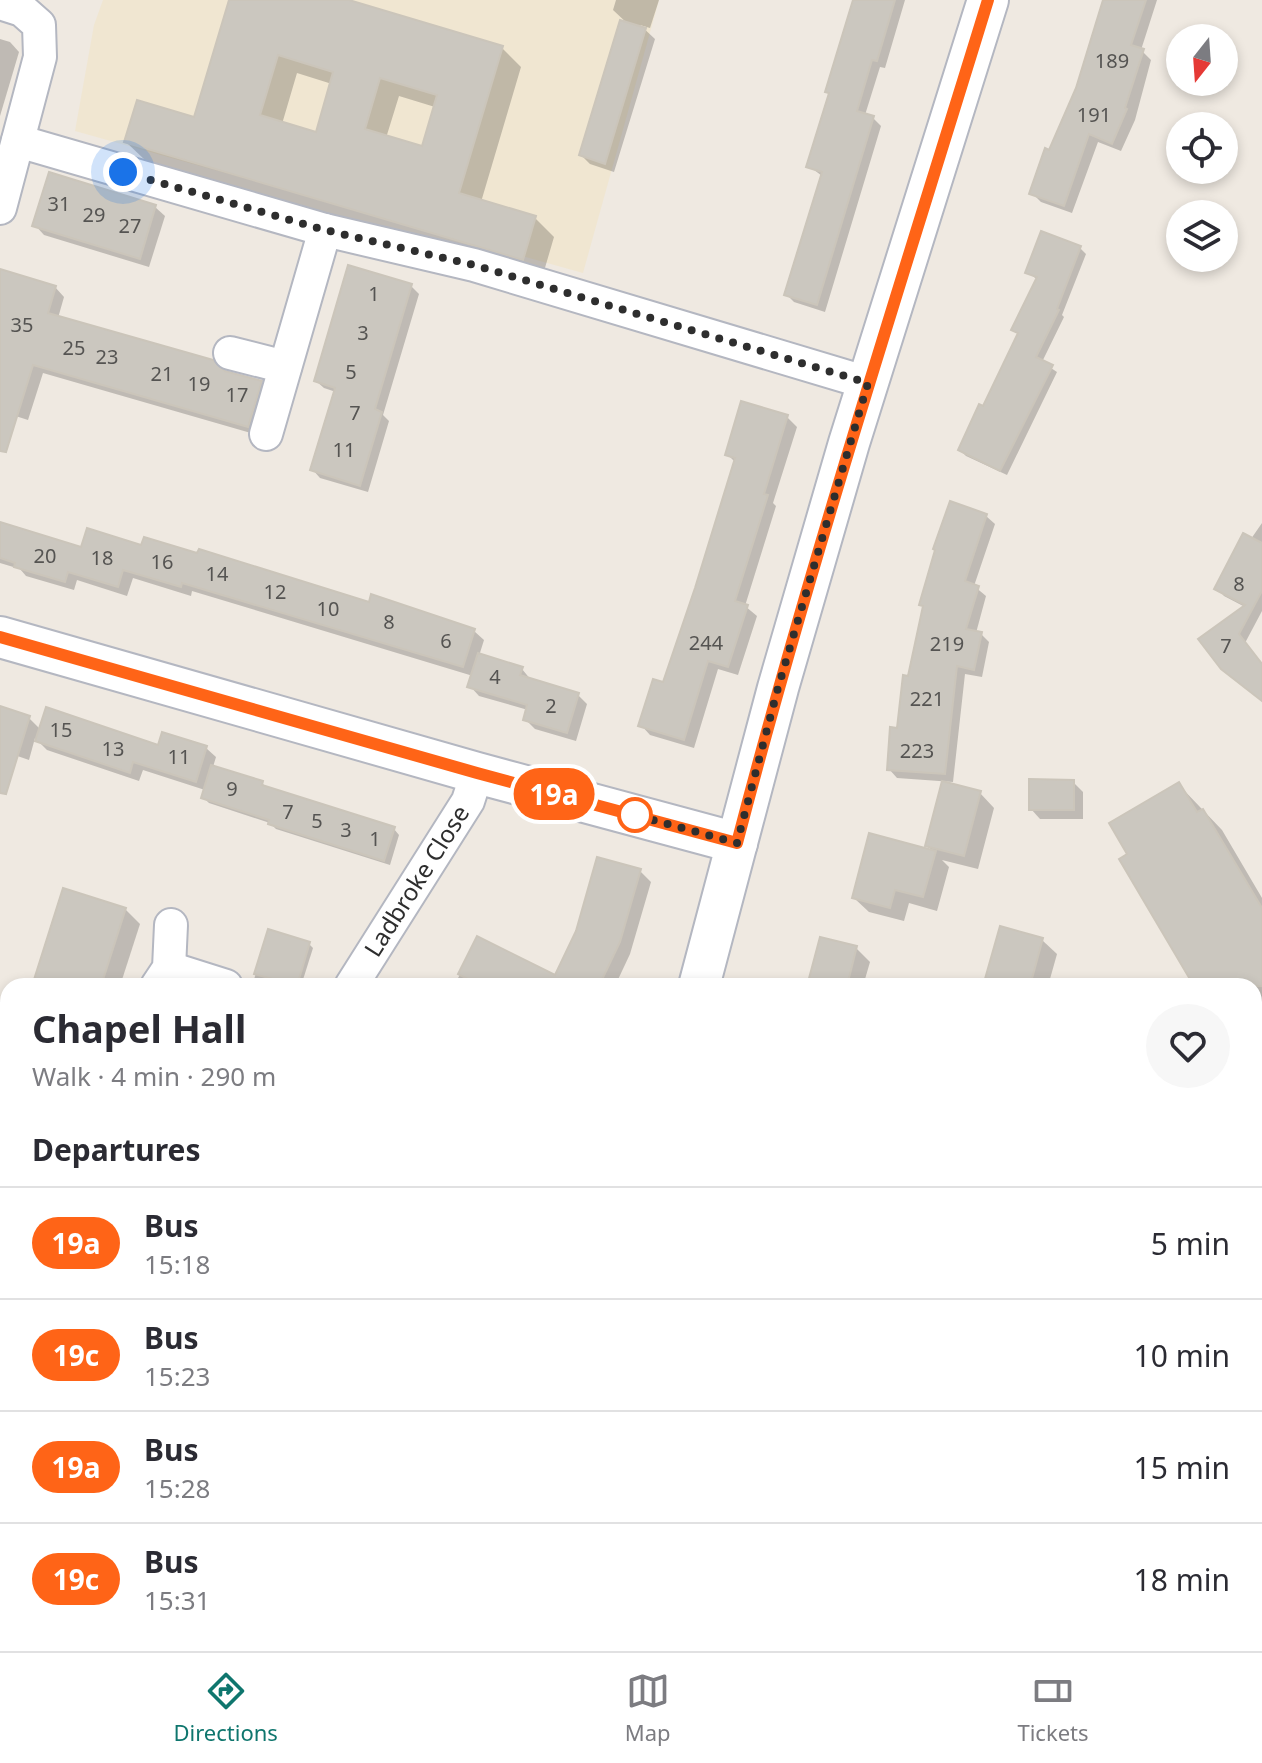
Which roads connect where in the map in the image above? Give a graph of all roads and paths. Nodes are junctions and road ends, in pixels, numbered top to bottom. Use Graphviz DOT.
graph roads {
  1 [pos="988,0"];
  2 [pos="0,3"];
  3 [pos="18,141"];
  4 [pos="0,208"];
  5 [pos="325,230"];
  6 [pos="230,353"];
  7 [pos="285,367"];
  8 [pos="868,383"];
  9 [pos="266,434"];
  10 [pos="0,637"];
  11 [pos="477,773"];
  12 [pos="737,843"];
  13 [pos="171,925"];
  14 [pos="163,977"];
  15 [pos="356,978"];
  16 [pos="701,978"];
  1 -- 8 [label="street"];
  2 -- 3 [label="street"];
  3 -- 4 [label="street"];
  3 -- 5 [label="street"];
  5 -- 7 [label="street"];
  5 -- 8 [label="street"];
  6 -- 7 [label="street"];
  7 -- 9 [label="street"];
  8 -- 12 [label="street"];
  10 -- 11 [label="street"];
  11 -- 12 [label="street"];
  11 -- 15 [label="street, Ladbroke Close"];
  12 -- 16 [label="street"];
  13 -- 14 [label="street"];
}
